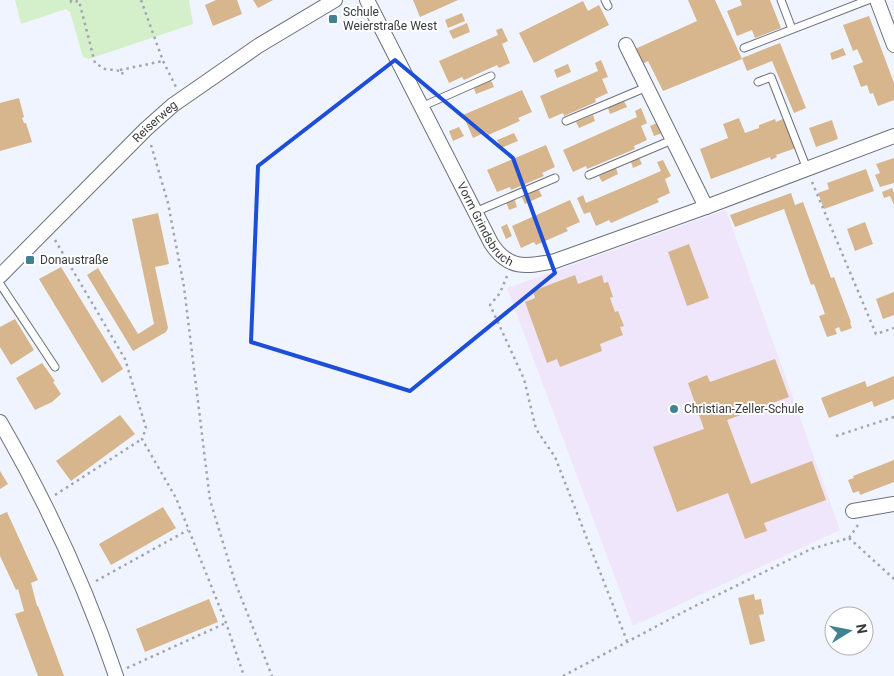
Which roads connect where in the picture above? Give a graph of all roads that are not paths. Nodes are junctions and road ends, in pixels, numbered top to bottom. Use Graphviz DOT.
graph roads {
  1 [pos="335,0"];
  2 [pos="367,0"];
  3 [pos="781,0"];
  4 [pos="868,0"];
  5 [pos="877,0"];
  6 [pos="792,29"];
  7 [pos="626,45"];
  8 [pos="894,45"];
  9 [pos="744,48"];
  10 [pos="491,76"];
  11 [pos="758,82"];
  12 [pos="647,87"];
  13 [pos="421,106"];
  14 [pos="566,121"];
  15 [pos="894,136"];
  16 [pos="672,140"];
  17 [pos="807,169"];
  18 [pos="589,175"];
  19 [pos="555,178"];
  20 [pos="706,207"];
  21 [pos="475,212"];
  22 [pos="0,276"];
  23 [pos="0,284"];
  24 [pos="55,367"];
  25 [pos="0,422"];
  26 [pos="894,504"];
  27 [pos="854,510"];
  28 [pos="113,675"];
  1 -- 22 [label="street, Reiserweg"];
  2 -- 13 [label="street, Vorm Grindsbruch"];
  3 -- 6 [label="lane"];
  4 -- 6 [label="lane"];
  5 -- 8 [label="street"];
  6 -- 9 [label="lane"];
  7 -- 12 [label="street"];
  10 -- 13 [label="lane"];
  11 -- 17 [label="lane"];
  12 -- 14 [label="lane"];
  12 -- 16 [label="street"];
  13 -- 21 [label="street, Vorm Grindsbruch"];
  15 -- 17 [label="street, Vorm Grindsbruch"];
  16 -- 18 [label="lane"];
  16 -- 20 [label="street"];
  17 -- 20 [label="street, Vorm Grindsbruch"];
  19 -- 21 [label="lane"];
  20 -- 21 [label="street, Vorm Grindsbruch"];
  23 -- 24 [label="lane"];
  25 -- 28 [label="street"];
  26 -- 27 [label="street"];
}
